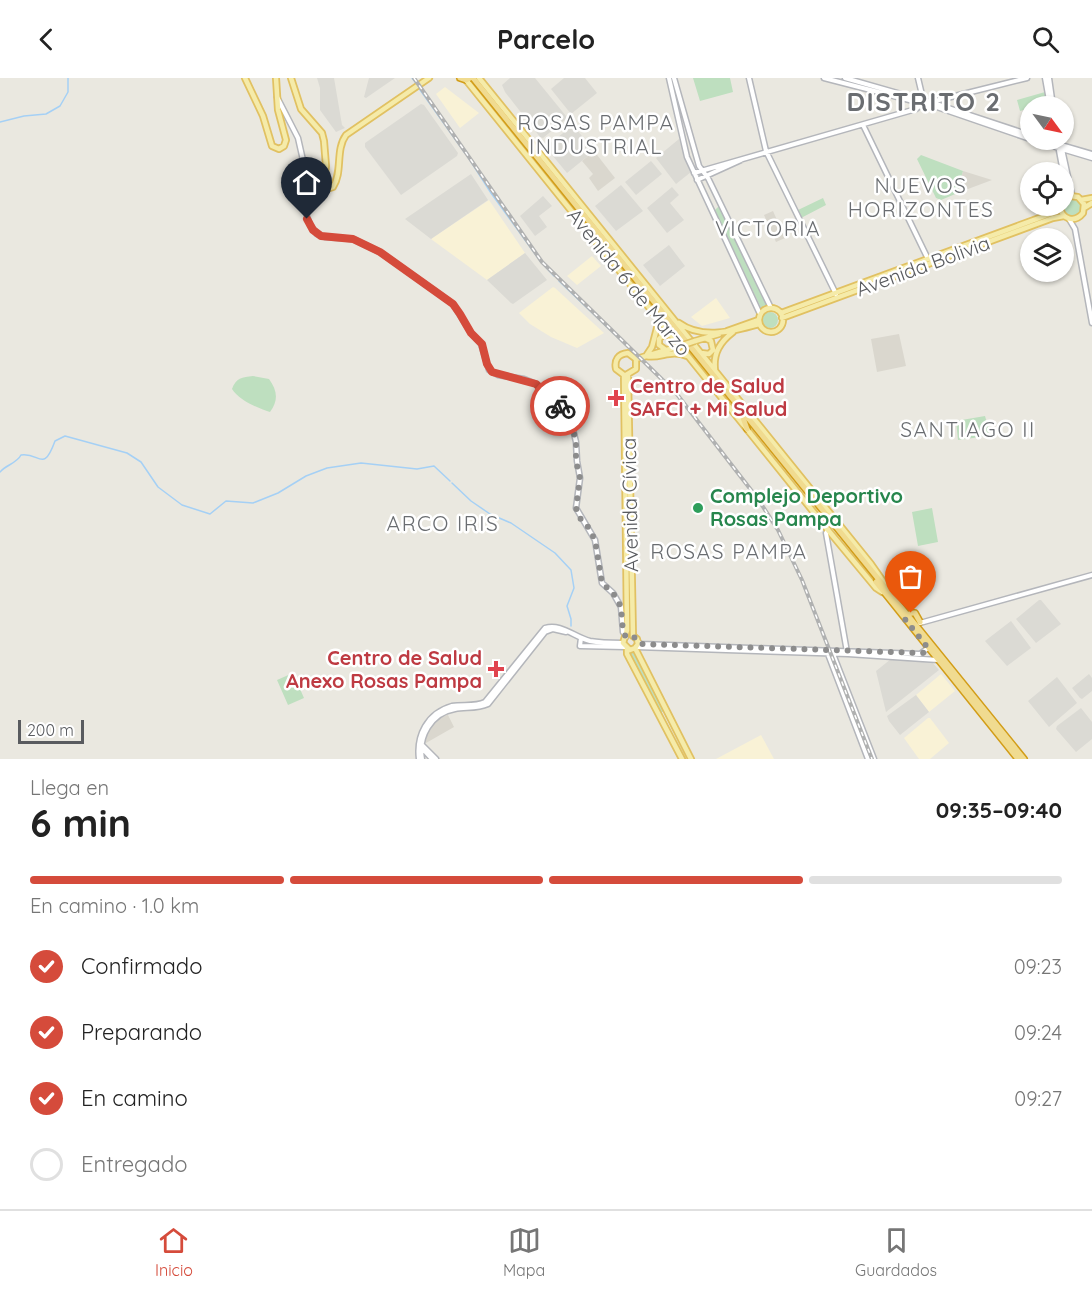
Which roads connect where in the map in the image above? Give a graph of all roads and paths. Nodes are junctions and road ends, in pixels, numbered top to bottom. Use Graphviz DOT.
graph roads {
  1 [pos="245,78"];
  2 [pos="276,78"];
  3 [pos="291,78"];
  4 [pos="468,78"];
  5 [pos="479,78"];
  6 [pos="669,78"];
  7 [pos="674,78"];
  8 [pos="749,78"];
  9 [pos="824,78"];
  10 [pos="844,78"];
  11 [pos="918,78"];
  12 [pos="1027,78"];
  13 [pos="1047,78"];
  14 [pos="426,79"];
  15 [pos="1050,96"];
  16 [pos="277,97"];
  17 [pos="925,102"];
  18 [pos="503,108"];
  19 [pos="507,119"];
  20 [pos="863,124"];
  21 [pos="1020,134"];
  22 [pos="1074,149"];
  23 [pos="766,151"];
  24 [pos="1092,156"];
  25 [pos="745,158"];
  26 [pos="702,170"];
  27 [pos="694,173"];
  28 [pos="706,175"];
  29 [pos="697,180"];
  30 [pos="1074,198"];
  31 [pos="1092,198"];
  32 [pos="1081,200"];
  33 [pos="1092,203"];
  34 [pos="1084,208"];
  35 [pos="1045,216"];
  36 [pos="1078,217"];
  37 [pos="1067,218"];
  38 [pos="1075,229"];
  39 [pos="608,250"];
  40 [pos="929,261"];
  41 [pos="614,263"];
  42 [pos="837,295"];
  43 [pos="771,308"];
  44 [pos="760,314"];
  45 [pos="782,315"];
  46 [pos="672,318"];
  47 [pos="659,320"];
  48 [pos="759,322"];
  49 [pos="1092,323"];
  50 [pos="725,332"];
  51 [pos="733,332"];
  52 [pos="671,335"];
  53 [pos="705,338"];
  54 [pos="666,350"];
  55 [pos="700,352"];
  56 [pos="646,356"];
  57 [pos="636,359"];
  58 [pos="691,359"];
  59 [pos="626,375"];
  60 [pos="718,375"];
  61 [pos="732,392"];
  62 [pos="735,403"];
  63 [pos="742,415"];
  64 [pos="747,429"];
  65 [pos="829,512"];
  66 [pos="832,523"];
  67 [pos="828,530"];
  68 [pos="1092,575"];
  69 [pos="888,594"];
  70 [pos="906,616"];
  71 [pos="918,624"];
  72 [pos="633,636"];
  73 [pos="626,637"];
  74 [pos="581,638"];
  75 [pos="625,646"];
  76 [pos="636,646"];
  77 [pos="928,648"];
  78 [pos="830,652"];
  79 [pos="848,652"];
  80 [pos="937,660"];
  81 [pos="945,660"];
  82 [pos="420,744"];
  83 [pos="421,759"];
  84 [pos="434,759"];
  85 [pos="682,759"];
  86 [pos="691,759"];
  87 [pos="868,759"];
  88 [pos="874,759"];
  89 [pos="1018,759"];
  90 [pos="1024,759"];
  1 -- 16 [label="main road"];
  2 -- 16 [label="main road"];
  3 -- 14 [label="main road"];
  4 -- 19 [label="highway, Avenida 6 de Marzo"];
  4 -- 39 [label="highway, Avenida 6 de Marzo"];
  4 -- 41 [label="main road, Avenida 6 de Marzo"];
  5 -- 18 [label="main road, Avenida 6 de Marzo"];
  6 -- 27 [label="street"];
  7 -- 26 [label="street"];
  8 -- 23 [label="street"];
  9 -- 17 [label="street"];
  10 -- 17 [label="street"];
  11 -- 17 [label="street"];
  12 -- 17 [label="street"];
  13 -- 15 [label="street"];
  16 -- 73 [label="street"];
  17 -- 20 [label="street"];
  17 -- 21 [label="street"];
  18 -- 19 [label="highway"];
  18 -- 46 [label="main road, Avenida 6 de Marzo"];
  19 -- 62 [label="highway, Avenida 6 de Marzo"];
  20 -- 23 [label="street"];
  20 -- 40 [label="street"];
  22 -- 24 [label="street"];
  23 -- 25 [label="street"];
  23 -- 42 [label="street"];
  25 -- 26 [label="street"];
  25 -- 28 [label="street"];
  26 -- 27 [label="street"];
  26 -- 28 [label="street"];
  27 -- 29 [label="street"];
  28 -- 29 [label="street"];
  28 -- 43 [label="street"];
  29 -- 44 [label="street"];
  30 -- 32 [label="main road"];
  31 -- 32 [label="main road"];
  32 -- 34 [label="main road"];
  33 -- 34 [label="main road"];
  34 -- 36 [label="main road"];
  35 -- 40 [label="main road, Avenida Bolivia"];
  36 -- 37 [label="main road, Avenida Bolivia"];
  36 -- 38 [label="street"];
  37 -- 38 [label="street"];
  37 -- 40 [label="main road, Avenida Bolivia"];
  38 -- 49 [label="street"];
  39 -- 41 [label="highway"];
  39 -- 63 [label="highway, Avenida 6 de Marzo"];
  40 -- 42 [label="main road, Avenida Bolivia"];
  41 -- 47 [label="main road, Avenida 6 de Marzo"];
  42 -- 45 [label="main road, Avenida Bolivia"];
  43 -- 44 [label="main road"];
  43 -- 45 [label="main road"];
  44 -- 48 [label="main road"];
  45 -- 48 [label="main road"];
  46 -- 50 [label="main road"];
  46 -- 55 [label="main road, Avenida 6 de Marzo"];
  47 -- 52 [label="main road, Avenida 6 de Marzo"];
  47 -- 56 [label="main road"];
  48 -- 50 [label="main road"];
  48 -- 51 [label="main road"];
  50 -- 51 [label="main road"];
  50 -- 53 [label="main road"];
  51 -- 60 [label="main road"];
  52 -- 54 [label="main road"];
  52 -- 58 [label="main road, Avenida 6 de Marzo"];
  53 -- 54 [label="main road, bridge"];
  53 -- 55 [label="main road"];
  54 -- 56 [label="main road"];
  55 -- 60 [label="main road, Avenida 6 de Marzo"];
  56 -- 57 [label="main road"];
  56 -- 58 [label="main road"];
  57 -- 59 [label="main road"];
  57 -- 59 [label="main road"];
  58 -- 64 [label="main road, Avenida 6 de Marzo"];
  59 -- 72 [label="main road, Avenida Cívica"];
  59 -- 73 [label="main road, Avenida Cívica"];
  60 -- 61 [label="main road, Avenida 6 de Marzo"];
  61 -- 62 [label="highway"];
  61 -- 65 [label="main road, Avenida 6 de Marzo"];
  62 -- 66 [label="highway, Avenida 6 de Marzo"];
  63 -- 64 [label="highway"];
  63 -- 69 [label="highway, Avenida 6 de Marzo"];
  64 -- 67 [label="main road, Avenida 6 de Marzo"];
  65 -- 66 [label="highway"];
  65 -- 69 [label="main road, Avenida 6 de Marzo"];
  66 -- 69 [label="highway, Avenida 6 de Marzo"];
  67 -- 69 [label="main road, Avenida 6 de Marzo"];
  67 -- 79 [label="street"];
  68 -- 71 [label="street"];
  69 -- 70 [label="highway, Avenida 6 de Marzo"];
  70 -- 71 [label="highway"];
  70 -- 77 [label="highway, Avenida 6 de Marzo"];
  71 -- 81 [label="highway"];
  72 -- 73 [label="main road"];
  72 -- 76 [label="main road"];
  73 -- 75 [label="main road"];
  74 -- 75 [label="street"];
  74 -- 75 [label="street"];
  74 -- 82 [label="street"];
  75 -- 76 [label="main road"];
  75 -- 85 [label="main road"];
  76 -- 78 [label="street"];
  76 -- 86 [label="main road"];
  77 -- 79 [label="street"];
  77 -- 80 [label="highway, Avenida 6 de Marzo"];
  78 -- 79 [label="street"];
  78 -- 87 [label="street"];
  78 -- 88 [label="street"];
  79 -- 80 [label="street"];
  80 -- 81 [label="street"];
  80 -- 89 [label="highway, Avenida 6 de Marzo"];
  81 -- 90 [label="highway"];
  82 -- 83 [label="street"];
  82 -- 84 [label="street"];
}
